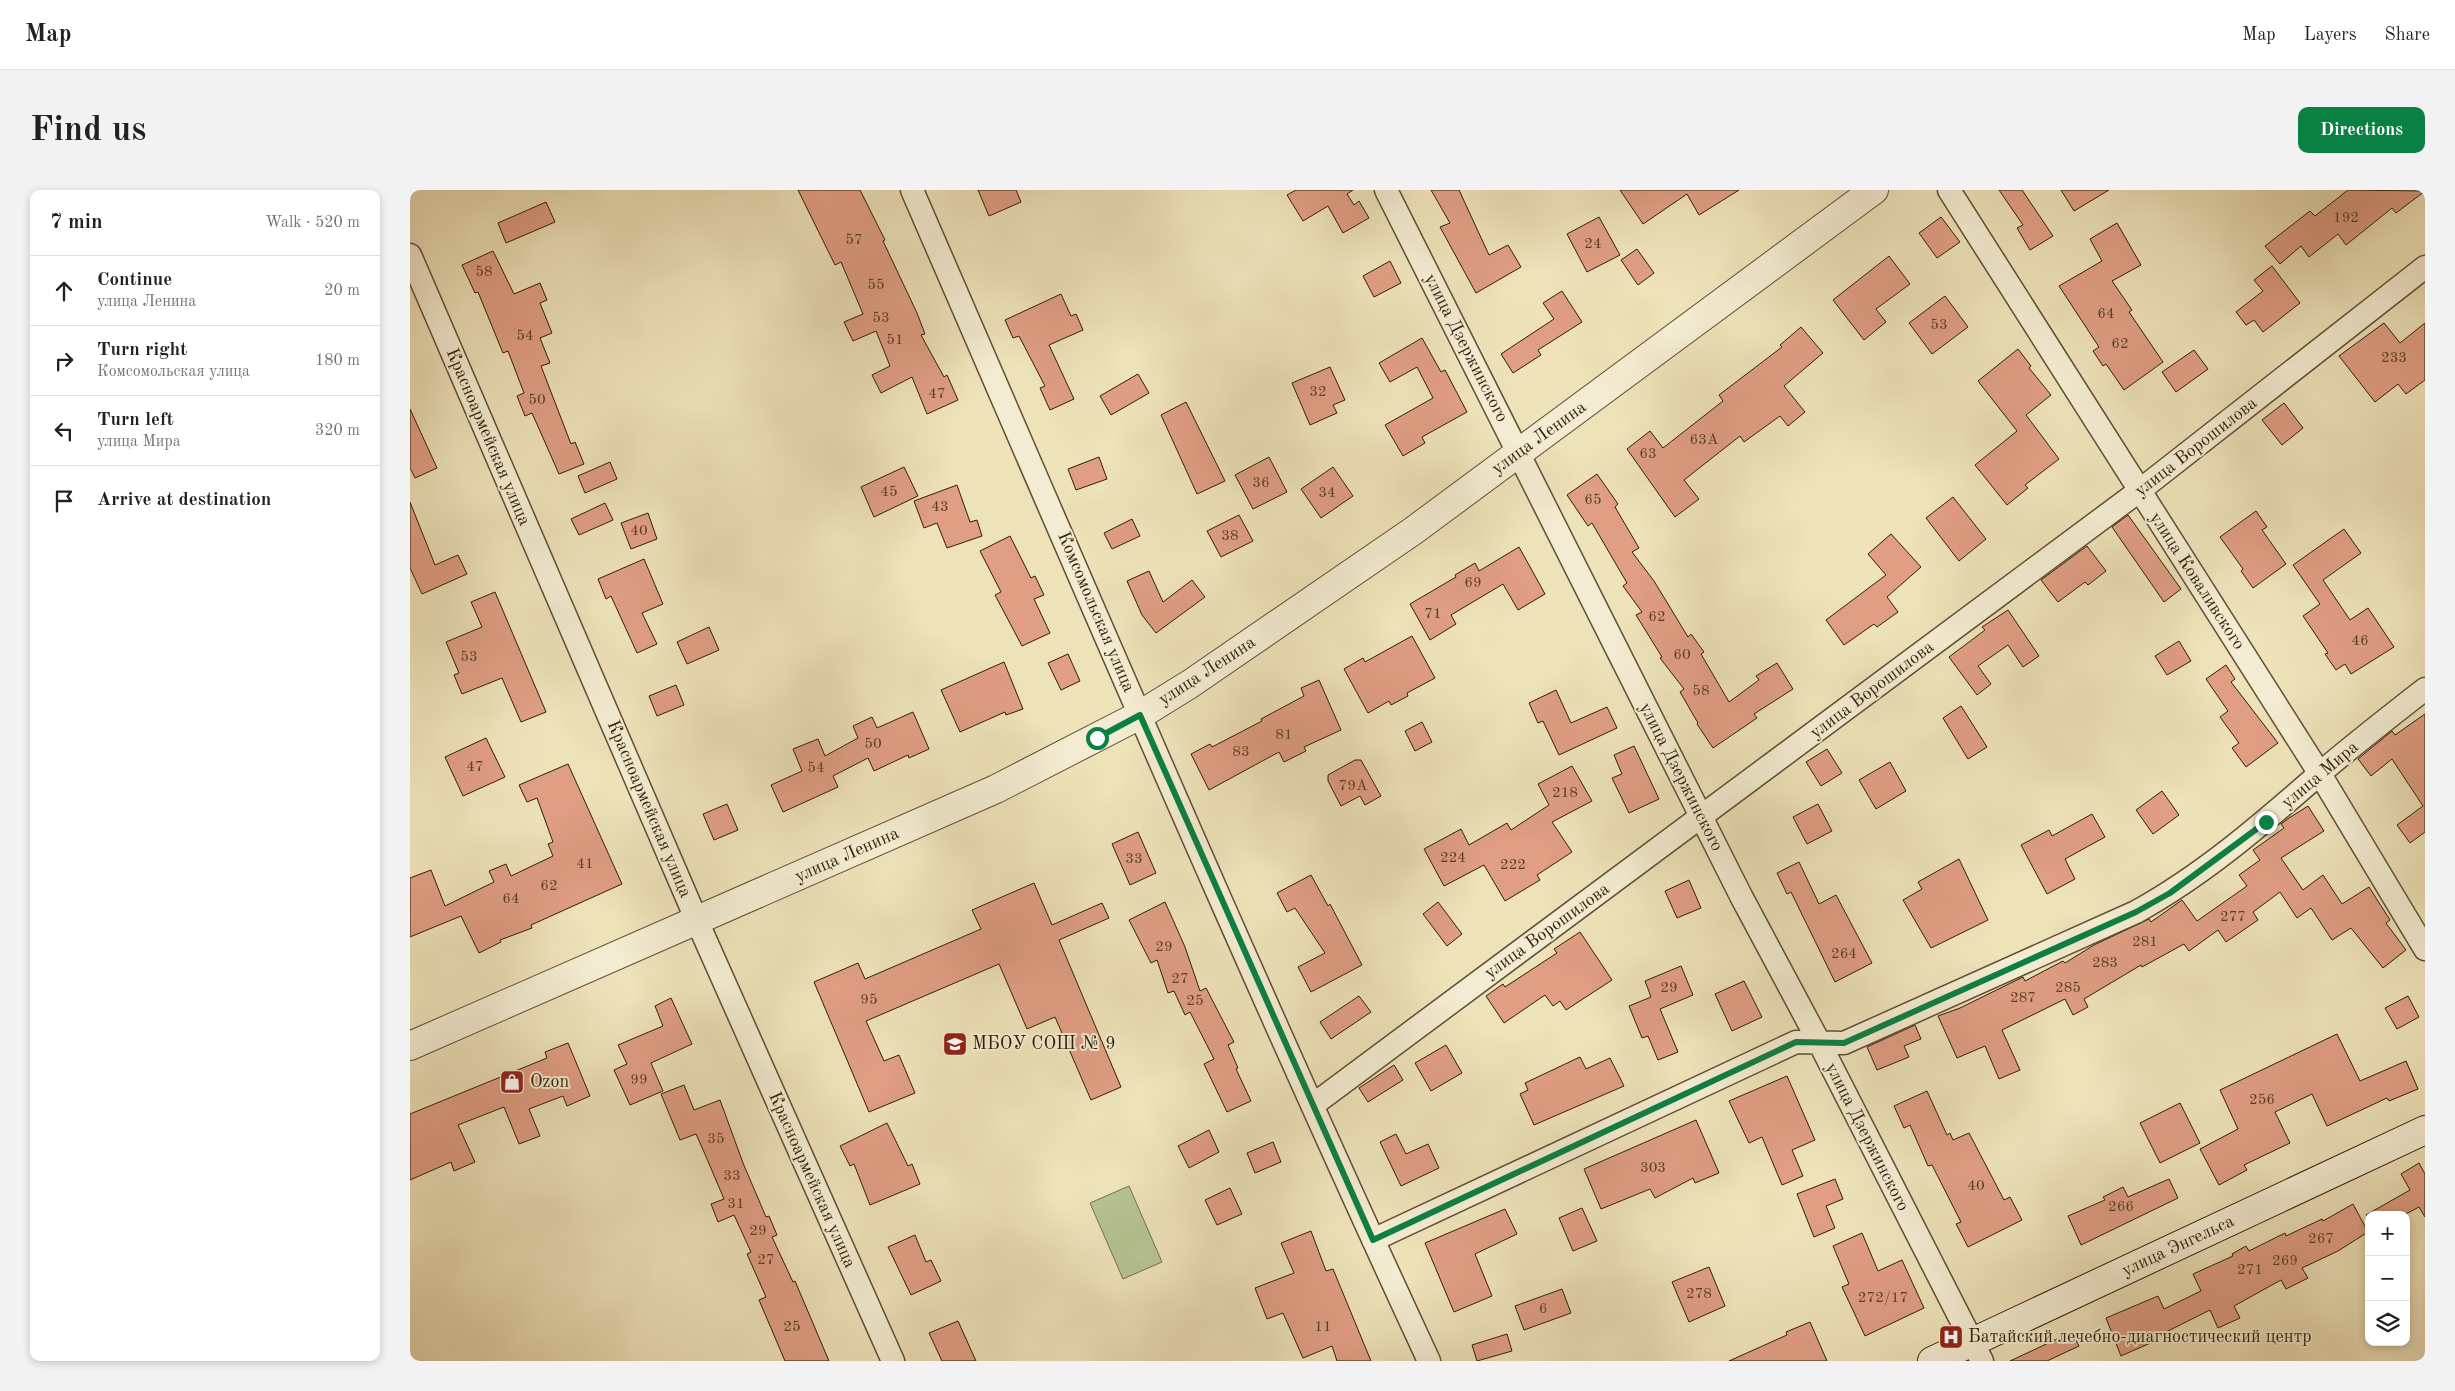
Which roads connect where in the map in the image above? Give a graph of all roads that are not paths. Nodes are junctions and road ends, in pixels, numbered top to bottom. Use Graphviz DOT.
graph roads {
  1 [pos="912,190"];
  2 [pos="1386,190"];
  3 [pos="1874,190"];
  4 [pos="1949,190"];
  5 [pos="410,256"];
  6 [pos="2425,267"];
  7 [pos="1519,453"];
  8 [pos="2139,491"];
  9 [pos="2425,689"];
  10 [pos="1140,715"];
  11 [pos="2320,774"];
  12 [pos="1701,817"];
  13 [pos="697,921"];
  14 [pos="2425,949"];
  15 [pos="1819,1042"];
  16 [pos="410,1046"];
  17 [pos="1312,1105"];
  18 [pos="2425,1130"];
  19 [pos="1373,1240"];
  20 [pos="1977,1352"];
  21 [pos="893,1361"];
  22 [pos="1429,1361"];
  23 [pos="1932,1361"];
  1 -- 10 [label="street, Комсомольская улица"];
  2 -- 7 [label="street, улица Дзержинского"];
  3 -- 7 [label="street, улица Ленина"];
  4 -- 8 [label="street, улица Коваливского"];
  5 -- 13 [label="street, Красноармейская улица"];
  6 -- 8 [label="street, улица Ворошилова"];
  7 -- 10 [label="street, улица Ленина"];
  7 -- 12 [label="street, улица Дзержинского"];
  8 -- 11 [label="street, улица Коваливского"];
  8 -- 12 [label="street, улица Ворошилова"];
  9 -- 11 [label="street, улица Мира"];
  10 -- 13 [label="street, улица Ленина"];
  10 -- 17 [label="street, Комсомольская улица"];
  11 -- 14 [label="street, улица Коваливского"];
  11 -- 15 [label="street, улица Мира"];
  12 -- 15 [label="street, улица Дзержинского"];
  12 -- 17 [label="street, улица Ворошилова"];
  13 -- 16 [label="street, улица Ленина"];
  13 -- 21 [label="street, Красноармейская улица"];
  15 -- 19 [label="street, улица Мира"];
  15 -- 20 [label="street, улица Дзержинского"];
  17 -- 19 [label="street, Комсомольская улица"];
  18 -- 20 [label="street, улица Энгельса"];
  19 -- 22 [label="street, Комсомольская улица"];
  20 -- 23 [label="street, улица Энгельса"];
}
